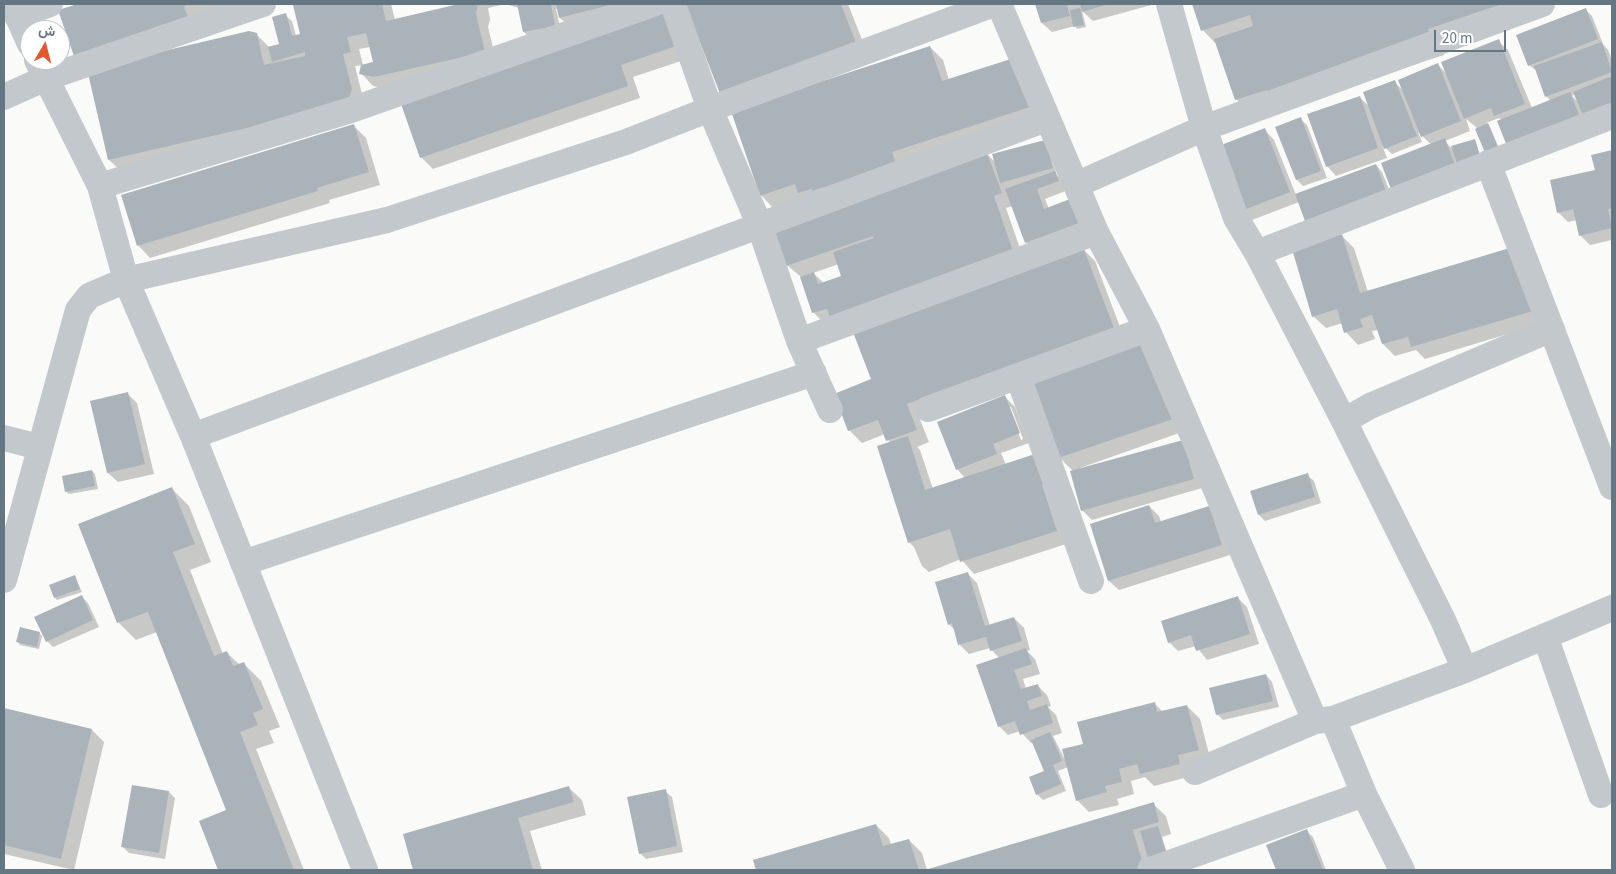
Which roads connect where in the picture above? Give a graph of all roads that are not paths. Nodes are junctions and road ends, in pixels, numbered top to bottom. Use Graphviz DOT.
graph roads {
  1 [pos="50,4"];
  2 [pos="263,4"];
  3 [pos="652,4"];
  4 [pos="673,4"];
  5 [pos="994,4"];
  6 [pos="999,4"];
  7 [pos="1169,4"];
  8 [pos="1542,4"];
  9 [pos="15,10"];
  10 [pos="70,61"];
  11 [pos="40,70"];
  12 [pos="42,70"];
  13 [pos="4,97"];
  14 [pos="710,109"];
  15 [pos="1612,116"];
  16 [pos="1046,119"];
  17 [pos="1204,128"];
  18 [pos="1488,163"];
  19 [pos="100,186"];
  20 [pos="1076,186"];
  21 [pos="758,224"];
  22 [pos="1096,232"];
  23 [pos="1257,253"];
  24 [pos="126,280"];
  25 [pos="1147,329"];
  26 [pos="1552,329"];
  27 [pos="799,341"];
  28 [pos="814,372"];
  29 [pos="1018,376"];
  30 [pos="928,409"];
  31 [pos="830,410"];
  32 [pos="1344,421"];
  33 [pos="193,436"];
  34 [pos="4,438"];
  35 [pos="39,447"];
  36 [pos="1612,487"];
  37 [pos="243,563"];
  38 [pos="4,580"];
  39 [pos="1091,581"];
  40 [pos="1612,608"];
  41 [pos="1545,636"];
  42 [pos="1465,670"];
  43 [pos="1324,720"];
  44 [pos="1195,772"];
  45 [pos="1364,794"];
  46 [pos="1601,795"];
  47 [pos="365,870"];
  48 [pos="1150,870"];
  49 [pos="1402,870"];
  1 -- 9 [label="street"];
  2 -- 10 [label="street"];
  3 -- 19 [label="street"];
  4 -- 14 [label="street"];
  5 -- 14 [label="street"];
  6 -- 16 [label="street"];
  7 -- 17 [label="street"];
  8 -- 17 [label="street"];
  11 -- 13 [label="street"];
  12 -- 19 [label="street"];
  14 -- 21 [label="street"];
  14 -- 24 [label="street"];
  15 -- 18 [label="street"];
  16 -- 20 [label="street"];
  16 -- 21 [label="street"];
  17 -- 20 [label="street"];
  17 -- 23 [label="street"];
  18 -- 23 [label="street"];
  18 -- 26 [label="street"];
  19 -- 24 [label="street"];
  20 -- 22 [label="street"];
  21 -- 27 [label="street"];
  21 -- 33 [label="street"];
  22 -- 25 [label="street"];
  22 -- 27 [label="street"];
  23 -- 32 [label="street"];
  24 -- 33 [label="street"];
  24 -- 35 [label="street"];
  25 -- 29 [label="street"];
  25 -- 43 [label="street"];
  26 -- 32 [label="street"];
  26 -- 36 [label="street"];
  27 -- 28 [label="street"];
  28 -- 31 [label="street"];
  28 -- 37 [label="street"];
  29 -- 30 [label="street"];
  29 -- 39 [label="street"];
  32 -- 42 [label="street"];
  33 -- 37 [label="street"];
  34 -- 35 [label="street"];
  35 -- 38 [label="street"];
  37 -- 47 [label="street"];
  40 -- 41 [label="street"];
  41 -- 42 [label="street"];
  41 -- 46 [label="street"];
  42 -- 43 [label="street"];
  43 -- 44 [label="street"];
  43 -- 45 [label="street"];
  45 -- 48 [label="street"];
  45 -- 49 [label="street"];
}
